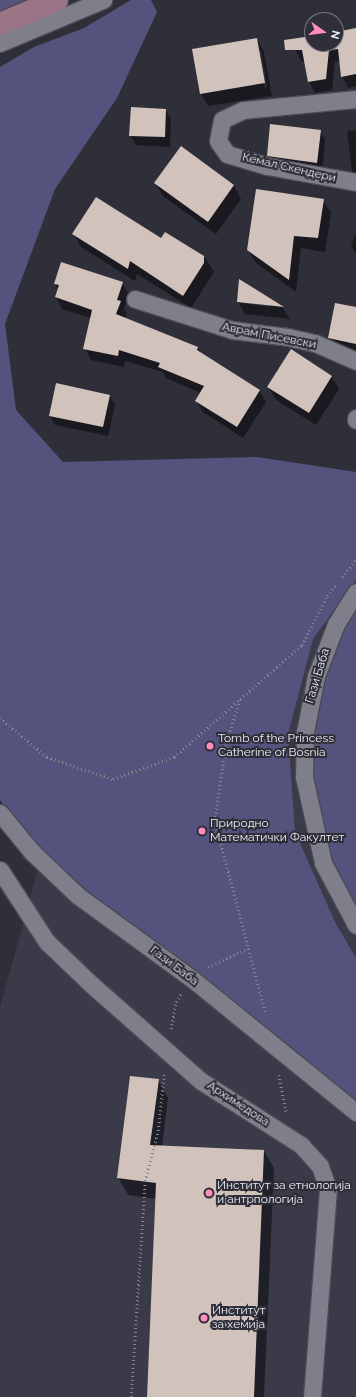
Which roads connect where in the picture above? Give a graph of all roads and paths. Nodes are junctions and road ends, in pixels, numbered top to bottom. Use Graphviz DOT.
graph roads {
  1 [pos="57,0"];
  2 [pos="103,0"];
  3 [pos="0,24"];
  4 [pos="0,44"];
  5 [pos="356,99"];
  6 [pos="356,182"];
  7 [pos="135,298"];
  8 [pos="356,361"];
  9 [pos="356,560"];
  10 [pos="356,592"];
  11 [pos="240,700"];
  12 [pos="0,718"];
  13 [pos="0,813"];
  14 [pos="0,870"];
  15 [pos="356,925"];
  16 [pos="249,948"];
  17 [pos="191,978"];
  18 [pos="274,1046"];
  19 [pos="167,1051"];
  20 [pos="356,1112"];
  21 [pos="291,1138"];
  22 [pos="131,1397"];
  23 [pos="312,1397"];
  1 -- 3 [label="street"];
  2 -- 4 [label="street"];
  5 -- 6 [label="street, Ќемал Скендери"];
  7 -- 8 [label="street, Аврам Писевски"];
  9 -- 11 [label="path"];
  10 -- 15 [label="street, Гази Баба"];
  11 -- 12 [label="path"];
  11 -- 16 [label="path"];
  13 -- 17 [label="street, Гази Баба"];
  14 -- 19 [label="street, Архимедова"];
  16 -- 17 [label="path"];
  16 -- 18 [label="path"];
  17 -- 18 [label="street, Гази Баба"];
  17 -- 19 [label="path"];
  18 -- 20 [label="street, Гази Баба"];
  18 -- 21 [label="path"];
  19 -- 21 [label="street, Архимедова"];
  19 -- 22 [label="path"];
  21 -- 23 [label="street, Архимедова"];
}
